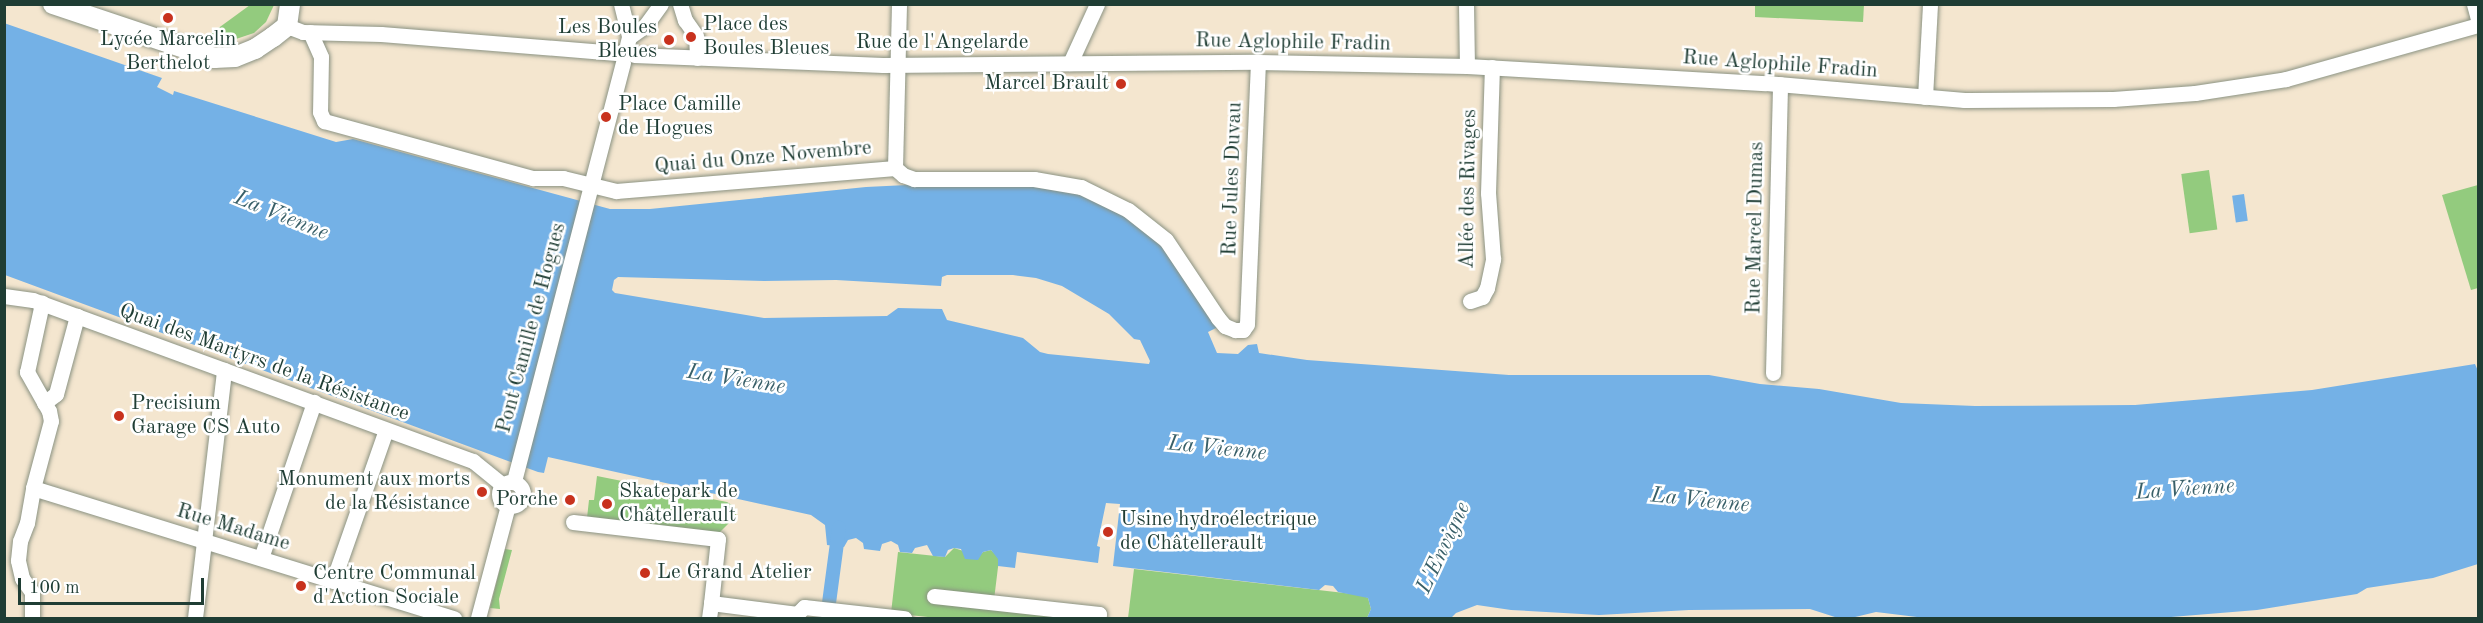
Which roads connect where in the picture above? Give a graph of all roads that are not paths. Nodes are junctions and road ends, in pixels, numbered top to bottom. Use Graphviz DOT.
graph roads {
  1 [pos="53,4"];
  2 [pos="291,4"];
  3 [pos="621,4"];
  4 [pos="661,4"];
  5 [pos="680,4"];
  6 [pos="898,4"];
  7 [pos="1098,4"];
  8 [pos="1466,4"];
  9 [pos="1930,4"];
  10 [pos="2474,4"];
  11 [pos="2478,19"];
  12 [pos="2478,25"];
  13 [pos="287,26"];
  14 [pos="310,32"];
  15 [pos="626,51"];
  16 [pos="697,58"];
  17 [pos="1258,62"];
  18 [pos="1070,63"];
  19 [pos="898,65"];
  20 [pos="1467,66"];
  21 [pos="1492,67"];
  22 [pos="1780,84"];
  23 [pos="1925,97"];
  24 [pos="895,168"];
  25 [pos="591,186"];
  26 [pos="4,296"];
  27 [pos="1249,298"];
  28 [pos="1470,301"];
  29 [pos="42,303"];
  30 [pos="77,316"];
  31 [pos="224,370"];
  32 [pos="1773,374"];
  33 [pos="314,402"];
  34 [pos="44,403"];
  35 [pos="386,430"];
  36 [pos="511,478"];
  37 [pos="33,488"];
  38 [pos="573,522"];
  39 [pos="205,541"];
  40 [pos="261,558"];
  41 [pos="333,581"];
  42 [pos="934,596"];
  43 [pos="711,603"];
  44 [pos="796,616"];
  45 [pos="32,618"];
  46 [pos="195,618"];
  47 [pos="454,618"];
  48 [pos="478,618"];
  49 [pos="709,618"];
  50 [pos="904,618"];
  51 [pos="1098,618"];
  1 -- 13 [label="main road"];
  2 -- 13 [label="main road"];
  3 -- 15 [label="street"];
  4 -- 15 [label="street"];
  5 -- 16 [label="street"];
  6 -- 19 [label="street"];
  7 -- 18 [label="street"];
  8 -- 20 [label="street"];
  9 -- 23 [label="street"];
  10 -- 11 [label="street"];
  12 -- 23 [label="street, Rue Aglophile Fradin"];
  13 -- 14 [label="street, Rue de l'Angelarde"];
  14 -- 15 [label="street, Rue de l'Angelarde"];
  14 -- 25 [label="street, Quai du Onze Novembre"];
  15 -- 16 [label="street, Rue de l'Angelarde"];
  15 -- 25 [label="street"];
  16 -- 19 [label="street, Rue de l'Angelarde"];
  17 -- 18 [label="street, Rue Aglophile Fradin"];
  17 -- 20 [label="street, Rue Aglophile Fradin"];
  17 -- 27 [label="street, Rue Jules Duvau"];
  18 -- 19 [label="street, Rue de l'Angelarde"];
  19 -- 24 [label="street"];
  20 -- 21 [label="street, Rue Aglophile Fradin"];
  21 -- 22 [label="street, Rue Aglophile Fradin"];
  21 -- 28 [label="street, Allée des Rivages"];
  22 -- 23 [label="street, Rue Aglophile Fradin"];
  22 -- 32 [label="street, Rue Marcel Dumas"];
  24 -- 25 [label="street, Quai du Onze Novembre"];
  24 -- 27 [label="street, Quai du Onze Novembre"];
  25 -- 36 [label="street, Pont Camille de Hogues"];
  26 -- 29 [label="street, Quai des Martyrs de la Résistance"];
  29 -- 30 [label="street, Quai des Martyrs de la Résistance"];
  29 -- 34 [label="street"];
  30 -- 31 [label="street, Quai des Martyrs de la Résistance"];
  30 -- 34 [label="street"];
  31 -- 33 [label="street, Quai des Martyrs de la Résistance"];
  31 -- 39 [label="street"];
  33 -- 35 [label="street, Quai des Martyrs de la Résistance"];
  33 -- 40 [label="street"];
  34 -- 37 [label="street"];
  35 -- 36 [label="street, Quai des Martyrs de la Résistance"];
  35 -- 41 [label="street"];
  36 -- 48 [label="street, Pont Camille de Hogues"];
  37 -- 39 [label="street, Rue Madame"];
  37 -- 45 [label="street"];
  38 -- 43 [label="street"];
  39 -- 40 [label="street, Rue Madame"];
  39 -- 46 [label="street"];
  40 -- 41 [label="street, Rue Madame"];
  41 -- 47 [label="street, Rue Madame"];
  42 -- 51 [label="street"];
  43 -- 44 [label="street"];
  43 -- 49 [label="street"];
  44 -- 50 [label="street"];
}
